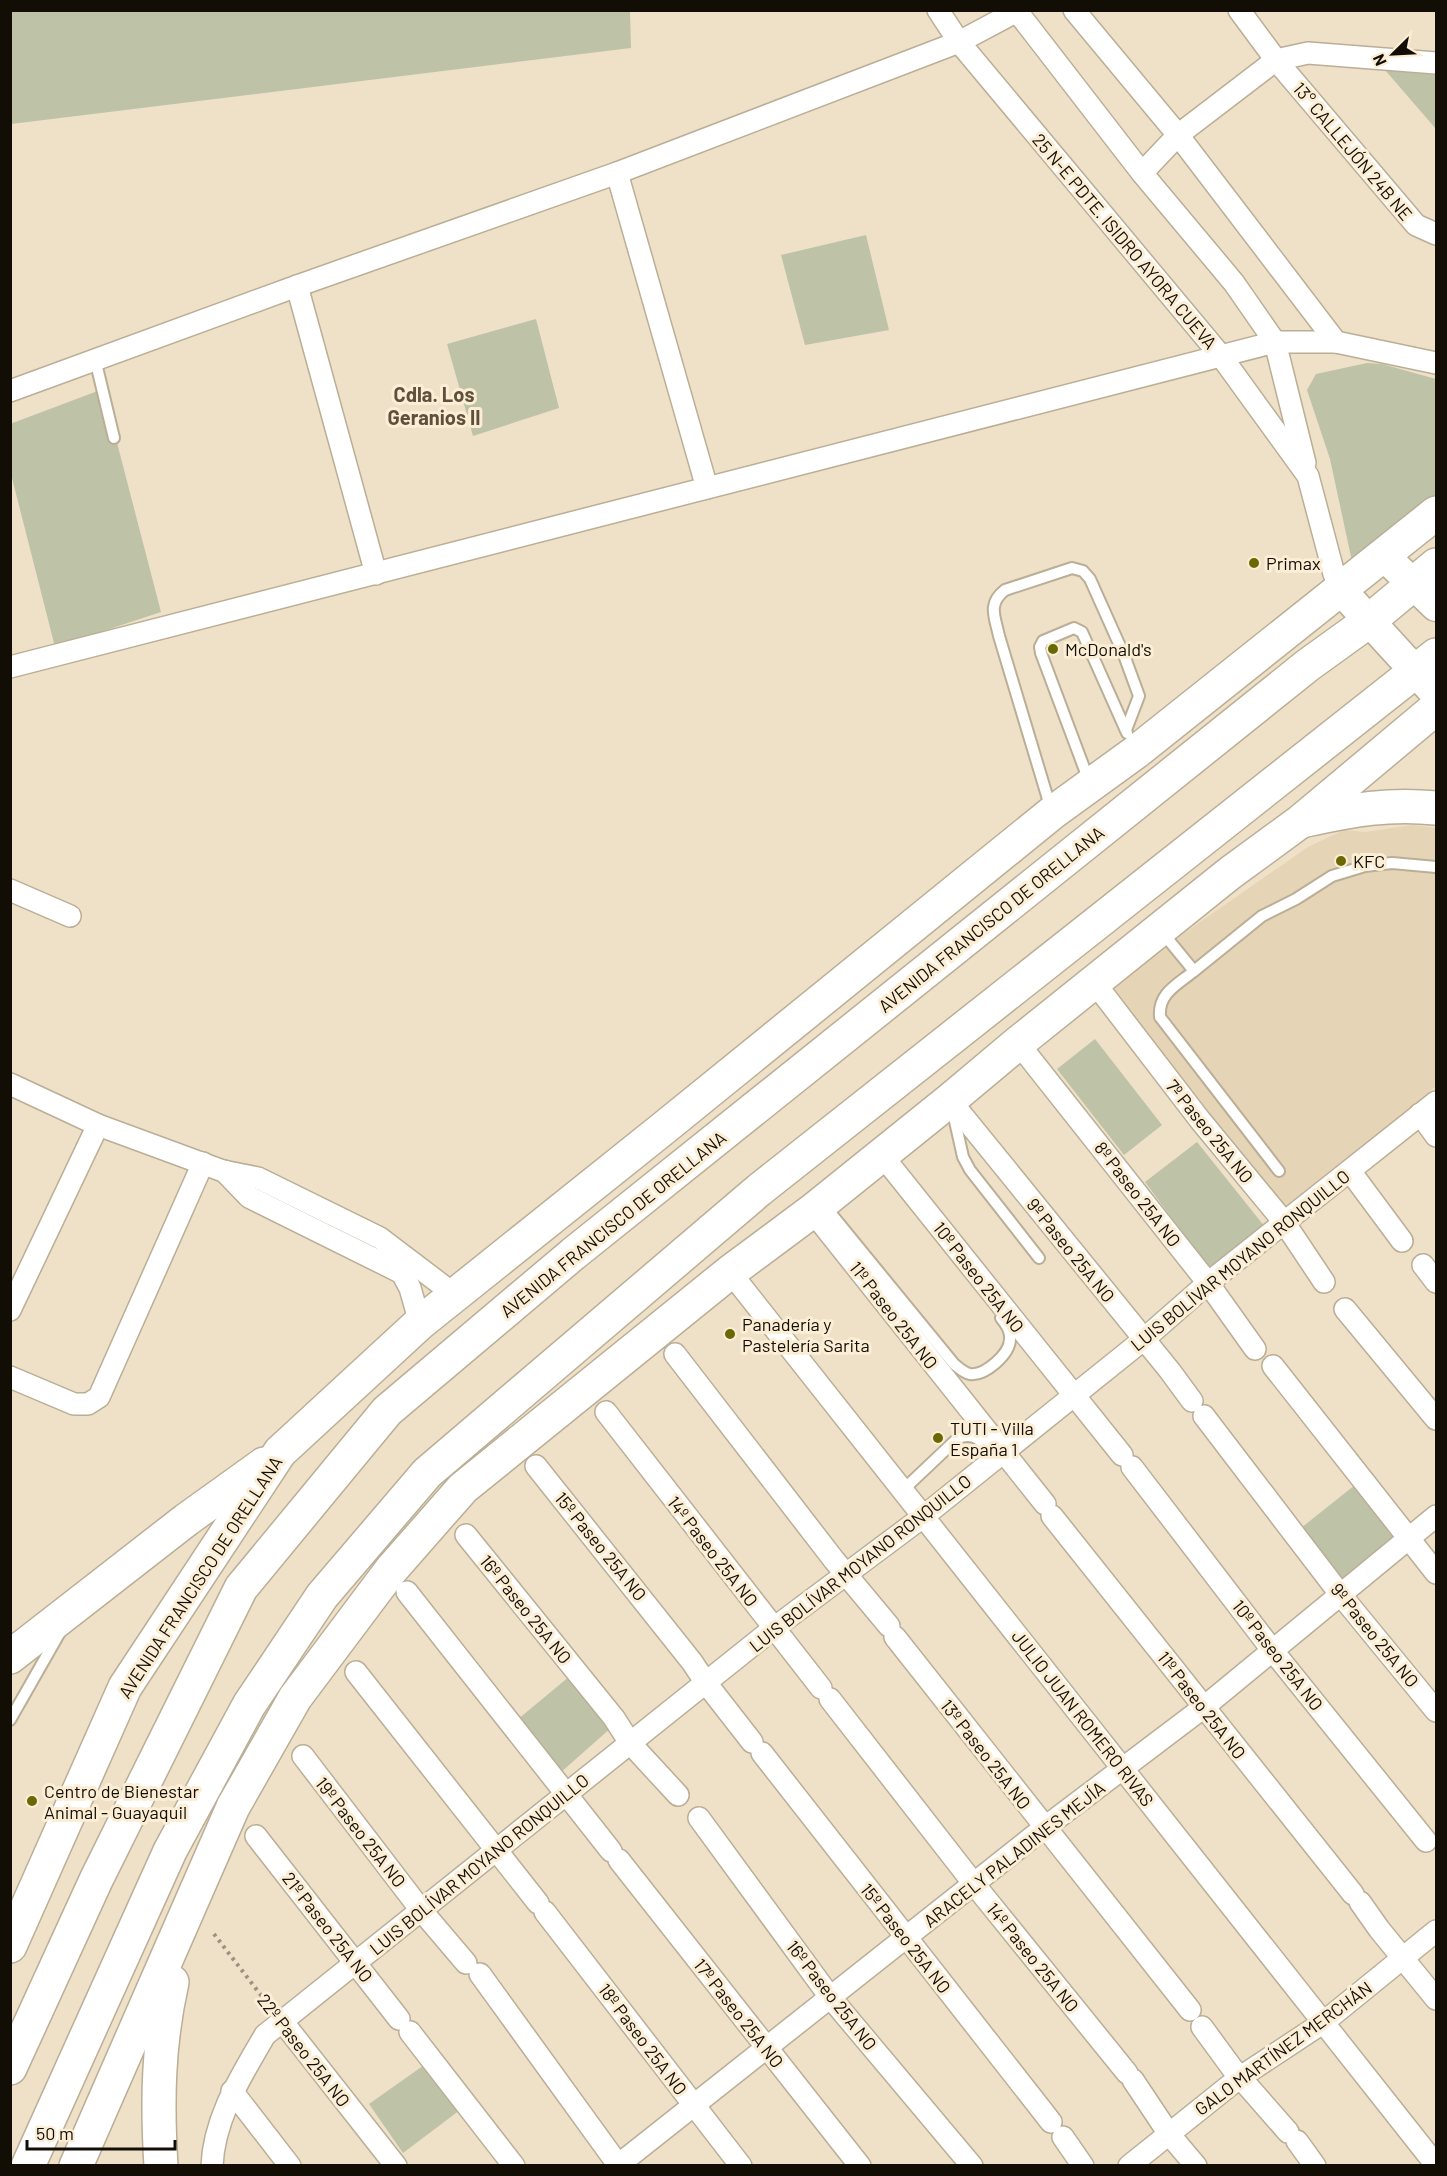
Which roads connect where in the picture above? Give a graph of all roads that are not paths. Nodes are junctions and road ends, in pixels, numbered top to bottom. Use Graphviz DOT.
graph roads {
  1 [pos="938,10"];
  2 [pos="1074,10"];
  3 [pos="1239,10"];
  4 [pos="1017,11"];
  5 [pos="959,42"];
  6 [pos="1276,60"];
  7 [pos="1437,63"];
  8 [pos="1178,135"];
  9 [pos="617,173"];
  10 [pos="1142,173"];
  11 [pos="1437,234"];
  12 [pos="297,286"];
  13 [pos="1275,342"];
  14 [pos="1336,342"];
  15 [pos="1221,356"];
  16 [pos="94,359"];
  17 [pos="1437,363"];
  18 [pos="10,391"];
  19 [pos="114,438"];
  20 [pos="1308,476"];
  21 [pos="706,488"];
  22 [pos="1437,513"];
  23 [pos="1383,555"];
  24 [pos="376,574"];
  25 [pos="1424,574"];
  26 [pos="1341,590"];
  27 [pos="1437,606"];
  28 [pos="1369,621"];
  29 [pos="10,667"];
  30 [pos="1429,674"];
  31 [pos="1437,708"];
  32 [pos="1131,741"];
  33 [pos="1090,784"];
  34 [pos="1437,808"];
  35 [pos="1052,813"];
  36 [pos="1301,821"];
  37 [pos="1437,867"];
  38 [pos="10,890"];
  39 [pos="70,915"];
  40 [pos="1160,930"];
  41 [pos="1194,971"];
  42 [pos="1094,982"];
  43 [pos="1018,1042"];
  44 [pos="10,1084"];
  45 [pos="950,1100"];
  46 [pos="1429,1108"];
  47 [pos="98,1125"];
  48 [pos="1437,1136"];
  49 [pos="878,1157"];
  50 [pos="203,1163"];
  51 [pos="1279,1171"];
  52 [pos="1350,1171"];
  53 [pos="817,1206"];
  54 [pos="1284,1222"];
  55 [pos="1402,1241"];
  56 [pos="1039,1258"];
  57 [pos="1423,1265"];
  58 [pos="406,1266"];
  59 [pos="730,1272"];
  60 [pos="1324,1282"];
  61 [pos="1437,1282"];
  62 [pos="1208,1283"];
  63 [pos="455,1295"];
  64 [pos="1345,1309"];
  65 [pos="10,1310"];
  66 [pos="420,1323"];
  67 [pos="1143,1340"];
  68 [pos="1255,1349"];
  69 [pos="675,1354"];
  70 [pos="1273,1366"];
  71 [pos="10,1377"];
  72 [pos="1073,1396"];
  73 [pos="606,1412"];
  74 [pos="1437,1419"];
  75 [pos="280,1452"];
  76 [pos="999,1455"];
  77 [pos="536,1466"];
  78 [pos="903,1490"];
  79 [pos="924,1516"];
  80 [pos="1437,1516"];
  81 [pos="466,1535"];
  82 [pos="1408,1538"];
  83 [pos="1437,1573"];
  84 [pos="846,1574"];
  85 [pos="407,1592"];
  86 [pos="1340,1594"];
  87 [pos="76,1606"];
  88 [pos="774,1628"];
  89 [pos="1274,1651"];
  90 [pos="10,1657"];
  91 [pos="356,1672"];
  92 [pos="706,1683"];
  93 [pos="1204,1707"];
  94 [pos="1437,1711"];
  95 [pos="10,1720"];
  96 [pos="630,1743"];
  97 [pos="303,1756"];
  98 [pos="1124,1769"];
  99 [pos="567,1793"];
  100 [pos="678,1795"];
  101 [pos="699,1818"];
  102 [pos="1044,1828"];
  103 [pos="256,1836"];
  104 [pos="1431,1848"];
  105 [pos="495,1851"];
  106 [pos="974,1884"];
  107 [pos="422,1910"];
  108 [pos="185,1918"];
  109 [pos="1437,1931"];
  110 [pos="905,1938"];
  111 [pos="10,1946"];
  112 [pos="1402,1958"];
  113 [pos="355,1963"];
  114 [pos="830,1997"];
  115 [pos="1437,1999"];
  116 [pos="282,2021"];
  117 [pos="1324,2022"];
  118 [pos="767,2047"];
  119 [pos="10,2068"];
  120 [pos="1239,2078"];
  121 [pos="232,2091"];
  122 [pos="693,2105"];
  123 [pos="1169,2134"];
  124 [pos="618,2165"];
  125 [pos="1437,2165"];
  126 [pos="28,2166"];
  127 [pos="76,2166"];
  128 [pos="161,2166"];
  129 [pos="212,2166"];
  130 [pos="290,2166"];
  131 [pos="396,2166"];
  132 [pos="514,2166"];
  133 [pos="741,2166"];
  134 [pos="860,2166"];
  135 [pos="972,2166"];
  136 [pos="1083,2166"];
  137 [pos="1129,2166"];
  138 [pos="1196,2166"];
  139 [pos="1315,2166"];
  1 -- 5 [label="street, 25 N-E PDTE. ISIDRO AYORA CUEVA"];
  2 -- 8 [label="street"];
  3 -- 6 [label="street, 13° CALLEJÓN 24B NE"];
  4 -- 5 [label="street"];
  4 -- 10 [label="street, 25 N-E PDTE. ISIDRO AYORA CUEVA"];
  5 -- 9 [label="street"];
  5 -- 15 [label="street, 25 N-E PDTE. ISIDRO AYORA CUEVA"];
  6 -- 7 [label="street, 13° CALLEJÓN 24B NE"];
  6 -- 8 [label="street, 13° CALLEJÓN 24B NE"];
  6 -- 11 [label="street, 13° CALLEJÓN 24B NE"];
  8 -- 10 [label="street, 13° CALLEJÓN 24B NE"];
  8 -- 14 [label="street"];
  9 -- 12 [label="street"];
  9 -- 21 [label="street"];
  10 -- 13 [label="street, 25 N-E PDTE. ISIDRO AYORA CUEVA"];
  12 -- 16 [label="street"];
  12 -- 24 [label="street"];
  13 -- 14 [label="street"];
  13 -- 15 [label="street"];
  13 -- 20 [label="street, 25 N-E PDTE. ISIDRO AYORA CUEVA"];
  14 -- 17 [label="street"];
  15 -- 20 [label="street, 25 N-E PDTE. ISIDRO AYORA CUEVA"];
  15 -- 21 [label="street"];
  16 -- 18 [label="street"];
  16 -- 19 [label="lane"];
  20 -- 26 [label="street, 25 N-E PDTE. ISIDRO AYORA CUEVA"];
  21 -- 24 [label="street"];
  22 -- 23 [label="main road, AVENIDA FRANCISCO DE ORELLANA"];
  23 -- 25 [label="main road"];
  23 -- 26 [label="main road, AVENIDA FRANCISCO DE ORELLANA"];
  24 -- 29 [label="street"];
  25 -- 27 [label="main road"];
  25 -- 28 [label="main road, AVENIDA FRANCISCO DE ORELLANA"];
  26 -- 28 [label="main road"];
  26 -- 32 [label="main road, AVENIDA FRANCISCO DE ORELLANA"];
  28 -- 30 [label="main road"];
  28 -- 119 [label="main road, AVENIDA FRANCISCO DE ORELLANA"];
  30 -- 126 [label="main road"];
  31 -- 36 [label="main road"];
  32 -- 33 [label="main road, AVENIDA FRANCISCO DE ORELLANA"];
  32 -- 33 [label="lane"];
  32 -- 35 [label="lane"];
  33 -- 35 [label="main road, AVENIDA FRANCISCO DE ORELLANA"];
  34 -- 36 [label="main road"];
  35 -- 63 [label="main road, AVENIDA FRANCISCO DE ORELLANA"];
  36 -- 40 [label="main road"];
  37 -- 41 [label="lane"];
  38 -- 39 [label="street"];
  40 -- 41 [label="lane"];
  40 -- 42 [label="main road"];
  41 -- 51 [label="lane"];
  42 -- 43 [label="main road"];
  42 -- 54 [label="street, 7º Paseo 25A NO"];
  43 -- 45 [label="main road"];
  43 -- 62 [label="street, 8º Paseo 25A NO"];
  44 -- 47 [label="street"];
  45 -- 49 [label="main road"];
  45 -- 56 [label="lane"];
  45 -- 67 [label="street, 9º Paseo 25A NO"];
  46 -- 48 [label="street"];
  46 -- 52 [label="street, LUIS BOLÍVAR MOYANO RONQUILLO"];
  47 -- 50 [label="street"];
  47 -- 65 [label="street"];
  49 -- 53 [label="main road"];
  49 -- 53 [label="lane"];
  49 -- 72 [label="street, 10º Paseo 25A NO"];
  50 -- 58 [label="street"];
  50 -- 71 [label="street"];
  52 -- 54 [label="street, LUIS BOLÍVAR MOYANO RONQUILLO"];
  52 -- 55 [label="street"];
  53 -- 59 [label="main road"];
  53 -- 76 [label="street, 11º Paseo 25A NO"];
  54 -- 60 [label="street, 7º Paseo 25A NO"];
  54 -- 62 [label="street, LUIS BOLÍVAR MOYANO RONQUILLO"];
  57 -- 61 [label="street"];
  58 -- 63 [label="street"];
  58 -- 66 [label="street"];
  59 -- 78 [label="street, JULIO JUAN ROMERO RIVAS"];
  59 -- 108 [label="main road"];
  62 -- 67 [label="street, LUIS BOLÍVAR MOYANO RONQUILLO"];
  62 -- 68 [label="street, 8º Paseo 25A NO"];
  63 -- 66 [label="main road, AVENIDA FRANCISCO DE ORELLANA"];
  64 -- 74 [label="street"];
  66 -- 75 [label="main road, AVENIDA FRANCISCO DE ORELLANA"];
  67 -- 72 [label="street, LUIS BOLÍVAR MOYANO RONQUILLO"];
  67 -- 86 [label="street, 9º Paseo 25A NO"];
  69 -- 84 [label="street, 13º Paseo 25A NO"];
  70 -- 82 [label="street"];
  72 -- 76 [label="street, LUIS BOLÍVAR MOYANO RONQUILLO"];
  72 -- 89 [label="street, 10º Paseo 25A NO"];
  73 -- 88 [label="street, 14º Paseo 25A NO"];
  75 -- 87 [label="main road"];
  75 -- 111 [label="main road, AVENIDA FRANCISCO DE ORELLANA"];
  76 -- 78 [label="lane"];
  76 -- 79 [label="street, LUIS BOLÍVAR MOYANO RONQUILLO"];
  76 -- 93 [label="street, 11º Paseo 25A NO"];
  77 -- 92 [label="street, 15º Paseo 25A NO"];
  78 -- 79 [label="street, JULIO JUAN ROMERO RIVAS"];
  79 -- 84 [label="street, LUIS BOLÍVAR MOYANO RONQUILLO"];
  79 -- 98 [label="street, JULIO JUAN ROMERO RIVAS"];
  80 -- 82 [label="street, ARACELY PALADINES MEJÍA"];
  81 -- 96 [label="street, 16º Paseo 25A NO"];
  82 -- 83 [label="street"];
  82 -- 86 [label="street, ARACELY PALADINES MEJÍA"];
  84 -- 88 [label="street, LUIS BOLÍVAR MOYANO RONQUILLO"];
  84 -- 102 [label="street, 13º Paseo 25A NO"];
  85 -- 99 [label="street, 17º Paseo 25A NO"];
  86 -- 89 [label="street, ARACELY PALADINES MEJÍA"];
  86 -- 94 [label="street, 9º Paseo 25A NO"];
  87 -- 90 [label="main road"];
  87 -- 95 [label="lane"];
  88 -- 92 [label="street, LUIS BOLÍVAR MOYANO RONQUILLO"];
  88 -- 106 [label="street, 14º Paseo 25A NO"];
  89 -- 93 [label="street, ARACELY PALADINES MEJÍA"];
  89 -- 104 [label="street, 10º Paseo 25A NO"];
  91 -- 105 [label="street, 18º Paseo 25A NO"];
  92 -- 96 [label="street, LUIS BOLÍVAR MOYANO RONQUILLO"];
  92 -- 110 [label="street, 15º Paseo 25A NO"];
  93 -- 98 [label="street, ARACELY PALADINES MEJÍA"];
  93 -- 112 [label="street, 11º Paseo 25A NO"];
  96 -- 99 [label="street, LUIS BOLÍVAR MOYANO RONQUILLO"];
  96 -- 100 [label="street, 16º Paseo 25A NO"];
  97 -- 107 [label="street, 19º Paseo 25A NO"];
  98 -- 102 [label="street, ARACELY PALADINES MEJÍA"];
  98 -- 117 [label="street, JULIO JUAN ROMERO RIVAS"];
  99 -- 105 [label="street, LUIS BOLÍVAR MOYANO RONQUILLO"];
  99 -- 118 [label="street, 17º Paseo 25A NO"];
  101 -- 114 [label="street, 16º Paseo 25A NO"];
  102 -- 106 [label="street, ARACELY PALADINES MEJÍA"];
  102 -- 120 [label="street, 13º Paseo 25A NO"];
  103 -- 113 [label="street, 21º Paseo 25A NO"];
  105 -- 107 [label="street, LUIS BOLÍVAR MOYANO RONQUILLO"];
  105 -- 122 [label="street, 18º Paseo 25A NO"];
  106 -- 110 [label="street, ARACELY PALADINES MEJÍA"];
  106 -- 123 [label="street, 14º Paseo 25A NO"];
  107 -- 113 [label="street, LUIS BOLÍVAR MOYANO RONQUILLO"];
  107 -- 124 [label="street, 19º Paseo 25A NO"];
  108 -- 127 [label="main road"];
  108 -- 128 [label="main road"];
  109 -- 112 [label="street, GALO MARTÍNEZ MERCHÁN"];
  110 -- 114 [label="street, ARACELY PALADINES MEJÍA"];
  110 -- 136 [label="street, 15º Paseo 25A NO"];
  112 -- 115 [label="street, 11º Paseo 25A NO"];
  112 -- 117 [label="street, GALO MARTÍNEZ MERCHÁN"];
  113 -- 116 [label="street, LUIS BOLÍVAR MOYANO RONQUILLO"];
  113 -- 132 [label="street, 21º Paseo 25A NO"];
  114 -- 118 [label="street, ARACELY PALADINES MEJÍA"];
  114 -- 135 [label="street, 16º Paseo 25A NO"];
  116 -- 121 [label="street, LUIS BOLÍVAR MOYANO RONQUILLO"];
  116 -- 131 [label="street, 22º Paseo 25A NO"];
  117 -- 120 [label="street, GALO MARTÍNEZ MERCHÁN"];
  117 -- 125 [label="street, JULIO JUAN ROMERO RIVAS"];
  118 -- 122 [label="street, ARACELY PALADINES MEJÍA"];
  118 -- 134 [label="street, 17º Paseo 25A NO"];
  120 -- 123 [label="street, GALO MARTÍNEZ MERCHÁN"];
  120 -- 139 [label="street, 13º Paseo 25A NO"];
  121 -- 129 [label="street, LUIS BOLÍVAR MOYANO RONQUILLO"];
  121 -- 130 [label="street"];
  122 -- 124 [label="street, ARACELY PALADINES MEJÍA"];
  122 -- 133 [label="street, 18º Paseo 25A NO"];
  123 -- 137 [label="street, GALO MARTÍNEZ MERCHÁN"];
  123 -- 138 [label="street, 14º Paseo 25A NO"];
}
